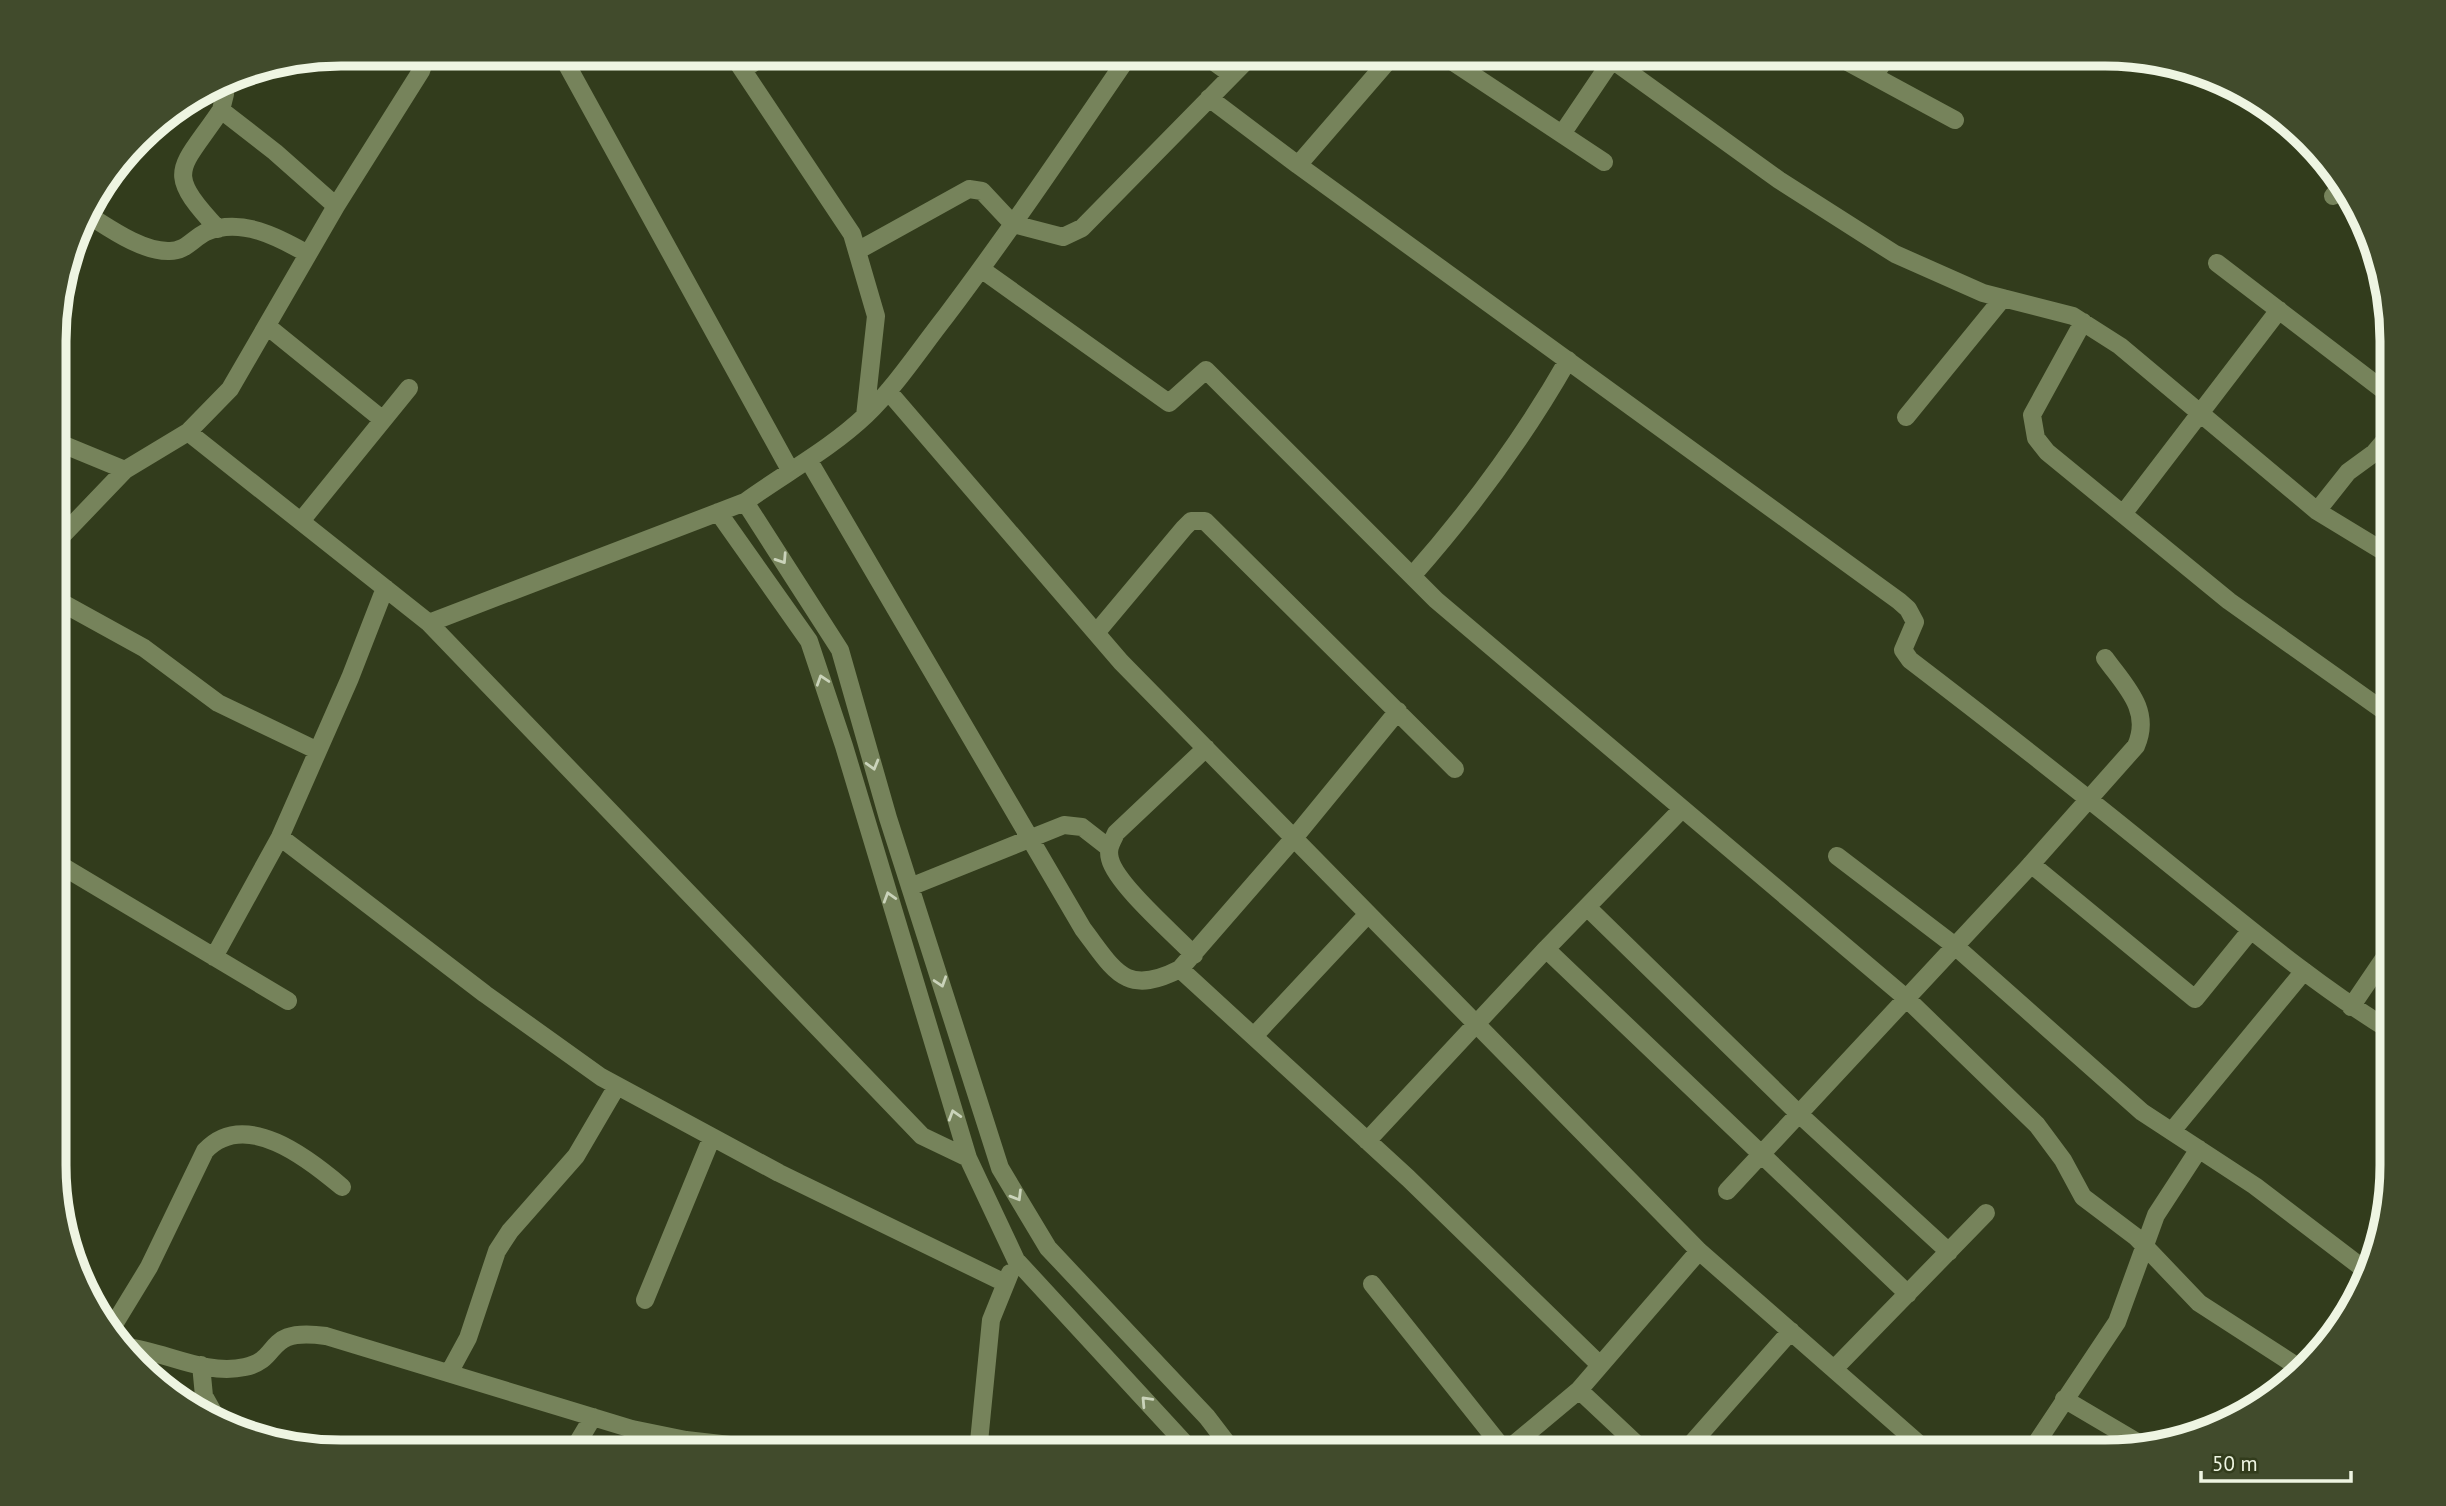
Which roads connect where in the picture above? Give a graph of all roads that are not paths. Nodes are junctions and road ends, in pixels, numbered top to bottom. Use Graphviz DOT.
graph roads {
  1 [pos="423,66"];
  2 [pos="568,66"];
  3 [pos="740,66"];
  4 [pos="748,66"];
  5 [pos="1122,66"];
  6 [pos="1220,66"];
  7 [pos="1241,66"];
  8 [pos="1384,66"];
  9 [pos="1459,66"];
  10 [pos="1603,66"];
  11 [pos="1621,66"];
  12 [pos="1855,66"];
  13 [pos="1881,66"];
  14 [pos="743,70"];
  15 [pos="1232,75"];
  16 [pos="1874,76"];
  17 [pos="224,93"];
  18 [pos="1209,98"];
  19 [pos="221,110"];
  20 [pos="1955,120"];
  21 [pos="1562,134"];
  22 [pos="1604,162"];
  23 [pos="1298,165"];
  24 [pos="336,206"];
  25 [pos="96,219"];
  26 [pos="1013,224"];
  27 [pos="218,229"];
  28 [pos="857,251"];
  29 [pos="308,254"];
  30 [pos="2217,263"];
  31 [pos="981,269"];
  32 [pos="2003,298"];
  33 [pos="2279,310"];
  34 [pos="2083,322"];
  35 [pos="267,326"];
  36 [pos="1568,360"];
  37 [pos="409,388"];
  38 [pos="2380,388"];
  39 [pos="888,391"];
  40 [pos="2200,415"];
  41 [pos="865,416"];
  42 [pos="1906,417"];
  43 [pos="383,421"];
  44 [pos="188,432"];
  45 [pos="66,446"];
  46 [pos="2380,446"];
  47 [pos="809,461"];
  48 [pos="125,470"];
  49 [pos="790,470"];
  50 [pos="745,502"];
  51 [pos="2317,511"];
  52 [pos="718,512"];
  53 [pos="2123,514"];
  54 [pos="301,521"];
  55 [pos="66,532"];
  56 [pos="2380,549"];
  57 [pos="1412,576"];
  58 [pos="385,588"];
  59 [pos="66,605"];
  60 [pos="429,623"];
  61 [pos="1096,633"];
  62 [pos="2105,658"];
  63 [pos="2380,708"];
  64 [pos="1398,711"];
  65 [pos="1206,748"];
  66 [pos="316,750"];
  67 [pos="1455,769"];
  68 [pos="2089,799"];
  69 [pos="1682,809"];
  70 [pos="280,837"];
  71 [pos="1029,838"];
  72 [pos="1294,838"];
  73 [pos="1109,848"];
  74 [pos="1837,856"];
  75 [pos="2031,864"];
  76 [pos="66,868"];
  77 [pos="910,887"];
  78 [pos="1587,907"];
  79 [pos="1368,914"];
  80 [pos="2251,930"];
  81 [pos="1955,946"];
  82 [pos="1546,949"];
  83 [pos="1194,955"];
  84 [pos="214,957"];
  85 [pos="2380,964"];
  86 [pos="1180,969"];
  87 [pos="2304,971"];
  88 [pos="1906,998"];
  89 [pos="288,1001"];
  90 [pos="2351,1007"];
  91 [pos="2380,1024"];
  92 [pos="1477,1025"];
  93 [pos="1254,1036"];
  94 [pos="617,1086"];
  95 [pos="1799,1114"];
  96 [pos="2172,1131"];
  97 [pos="712,1137"];
  98 [pos="1367,1141"];
  99 [pos="2199,1149"];
  100 [pos="1762,1154"];
  101 [pos="968,1158"];
  102 [pos="342,1187"];
  103 [pos="1727,1191"];
  104 [pos="1986,1213"];
  105 [pos="2145,1246"];
  106 [pos="1699,1251"];
  107 [pos="1949,1252"];
  108 [pos="1016,1260"];
  109 [pos="2360,1266"];
  110 [pos="1005,1283"];
  111 [pos="1372,1284"];
  112 [pos="1908,1294"];
  113 [pos="645,1300"];
  114 [pos="116,1321"];
  115 [pos="1791,1331"];
  116 [pos="139,1350"];
  117 [pos="2293,1364"];
  118 [pos="201,1365"];
  119 [pos="1601,1365"];
  120 [pos="1834,1369"];
  121 [pos="449,1373"];
  122 [pos="1579,1390"];
  123 [pos="2064,1399"];
  124 [pos="209,1406"];
  125 [pos="593,1417"];
  126 [pos="2130,1438"];
  127 [pos="579,1440"];
  128 [pos="672,1440"];
  129 [pos="979,1440"];
  130 [pos="1182,1440"];
  131 [pos="1225,1440"];
  132 [pos="1496,1440"];
  133 [pos="1518,1440"];
  134 [pos="1632,1440"];
  135 [pos="1695,1440"];
  136 [pos="1915,1440"];
  137 [pos="2038,1440"];
  1 -- 24 [label="street"];
  2 -- 49 [label="street"];
  3 -- 14 [label="street"];
  4 -- 14 [label="street"];
  5 -- 26 [label="street"];
  6 -- 15 [label="street"];
  7 -- 15 [label="street"];
  8 -- 23 [label="street"];
  9 -- 21 [label="street"];
  10 -- 21 [label="street"];
  11 -- 32 [label="street"];
  12 -- 16 [label="street"];
  13 -- 16 [label="street"];
  14 -- 28 [label="street"];
  15 -- 18 [label="street"];
  16 -- 20 [label="street"];
  17 -- 19 [label="street"];
  18 -- 23 [label="street"];
  18 -- 26 [label="street"];
  19 -- 24 [label="street"];
  19 -- 27 [label="street"];
  21 -- 22 [label="street"];
  23 -- 36 [label="street"];
  24 -- 29 [label="street"];
  25 -- 27 [label="street"];
  26 -- 28 [label="street"];
  26 -- 31 [label="street"];
  27 -- 29 [label="street"];
  28 -- 41 [label="street"];
  29 -- 35 [label="street"];
  30 -- 33 [label="street"];
  31 -- 39 [label="street"];
  31 -- 57 [label="street"];
  32 -- 34 [label="street"];
  32 -- 42 [label="street"];
  33 -- 38 [label="street"];
  33 -- 40 [label="street"];
  34 -- 40 [label="street"];
  34 -- 53 [label="street"];
  35 -- 43 [label="street"];
  35 -- 44 [label="street"];
  36 -- 57 [label="street"];
  36 -- 68 [label="street"];
  37 -- 43 [label="street"];
  39 -- 41 [label="street"];
  39 -- 61 [label="street"];
  40 -- 51 [label="street"];
  40 -- 53 [label="street"];
  41 -- 47 [label="street"];
  43 -- 54 [label="street"];
  44 -- 48 [label="street"];
  44 -- 54 [label="street"];
  45 -- 48 [label="street"];
  46 -- 51 [label="street"];
  47 -- 49 [label="street"];
  47 -- 71 [label="street"];
  48 -- 55 [label="street"];
  49 -- 50 [label="street"];
  50 -- 52 [label="street"];
  50 -- 77 [label="street, one-way"];
  51 -- 56 [label="street"];
  52 -- 60 [label="street"];
  101 -- 52 [label="street, one-way"];
  53 -- 63 [label="street"];
  54 -- 58 [label="street"];
  57 -- 69 [label="street"];
  58 -- 60 [label="street"];
  58 -- 66 [label="street"];
  59 -- 66 [label="street"];
  60 -- 101 [label="street"];
  61 -- 64 [label="street"];
  61 -- 65 [label="street"];
  62 -- 68 [label="street"];
  64 -- 67 [label="street"];
  64 -- 72 [label="street"];
  65 -- 72 [label="street"];
  65 -- 73 [label="street"];
  66 -- 70 [label="street"];
  68 -- 75 [label="street"];
  68 -- 80 [label="street"];
  69 -- 78 [label="street"];
  69 -- 88 [label="street"];
  70 -- 84 [label="street"];
  70 -- 94 [label="street"];
  71 -- 73 [label="street"];
  71 -- 77 [label="street"];
  71 -- 86 [label="street"];
  72 -- 79 [label="street"];
  72 -- 83 [label="street"];
  73 -- 83 [label="street"];
  74 -- 81 [label="street"];
  75 -- 80 [label="street"];
  75 -- 81 [label="street"];
  76 -- 84 [label="street"];
  77 -- 131 [label="street, one-way"];
  78 -- 82 [label="street"];
  78 -- 95 [label="street"];
  79 -- 92 [label="street"];
  79 -- 93 [label="street"];
  80 -- 87 [label="street"];
  81 -- 88 [label="street"];
  81 -- 96 [label="street"];
  82 -- 92 [label="street"];
  82 -- 100 [label="street"];
  83 -- 86 [label="street"];
  84 -- 89 [label="street"];
  85 -- 90 [label="street"];
  86 -- 93 [label="street"];
  87 -- 90 [label="street"];
  87 -- 96 [label="street"];
  88 -- 95 [label="street"];
  88 -- 105 [label="street"];
  90 -- 91 [label="street"];
  92 -- 98 [label="street"];
  92 -- 106 [label="street"];
  93 -- 98 [label="street"];
  94 -- 97 [label="street"];
  94 -- 121 [label="street"];
  95 -- 100 [label="street"];
  95 -- 107 [label="street"];
  96 -- 99 [label="street"];
  97 -- 110 [label="street"];
  97 -- 113 [label="street"];
  98 -- 119 [label="street"];
  99 -- 105 [label="street"];
  99 -- 109 [label="street"];
  100 -- 103 [label="street"];
  100 -- 112 [label="street"];
  101 -- 108 [label="street"];
  102 -- 114 [label="street"];
  104 -- 107 [label="street"];
  105 -- 117 [label="street"];
  105 -- 123 [label="street"];
  106 -- 115 [label="street"];
  106 -- 119 [label="street"];
  107 -- 112 [label="street"];
  108 -- 110 [label="street"];
  130 -- 108 [label="street, one-way"];
  110 -- 129 [label="street"];
  111 -- 132 [label="street"];
  112 -- 120 [label="street"];
  115 -- 120 [label="street"];
  115 -- 135 [label="street"];
  116 -- 118 [label="street"];
  118 -- 121 [label="street"];
  118 -- 124 [label="street"];
  119 -- 122 [label="street"];
  120 -- 136 [label="street"];
  121 -- 125 [label="street"];
  122 -- 133 [label="street"];
  122 -- 134 [label="street"];
  123 -- 126 [label="street"];
  123 -- 137 [label="street"];
  125 -- 127 [label="street"];
  125 -- 128 [label="street"];
}
